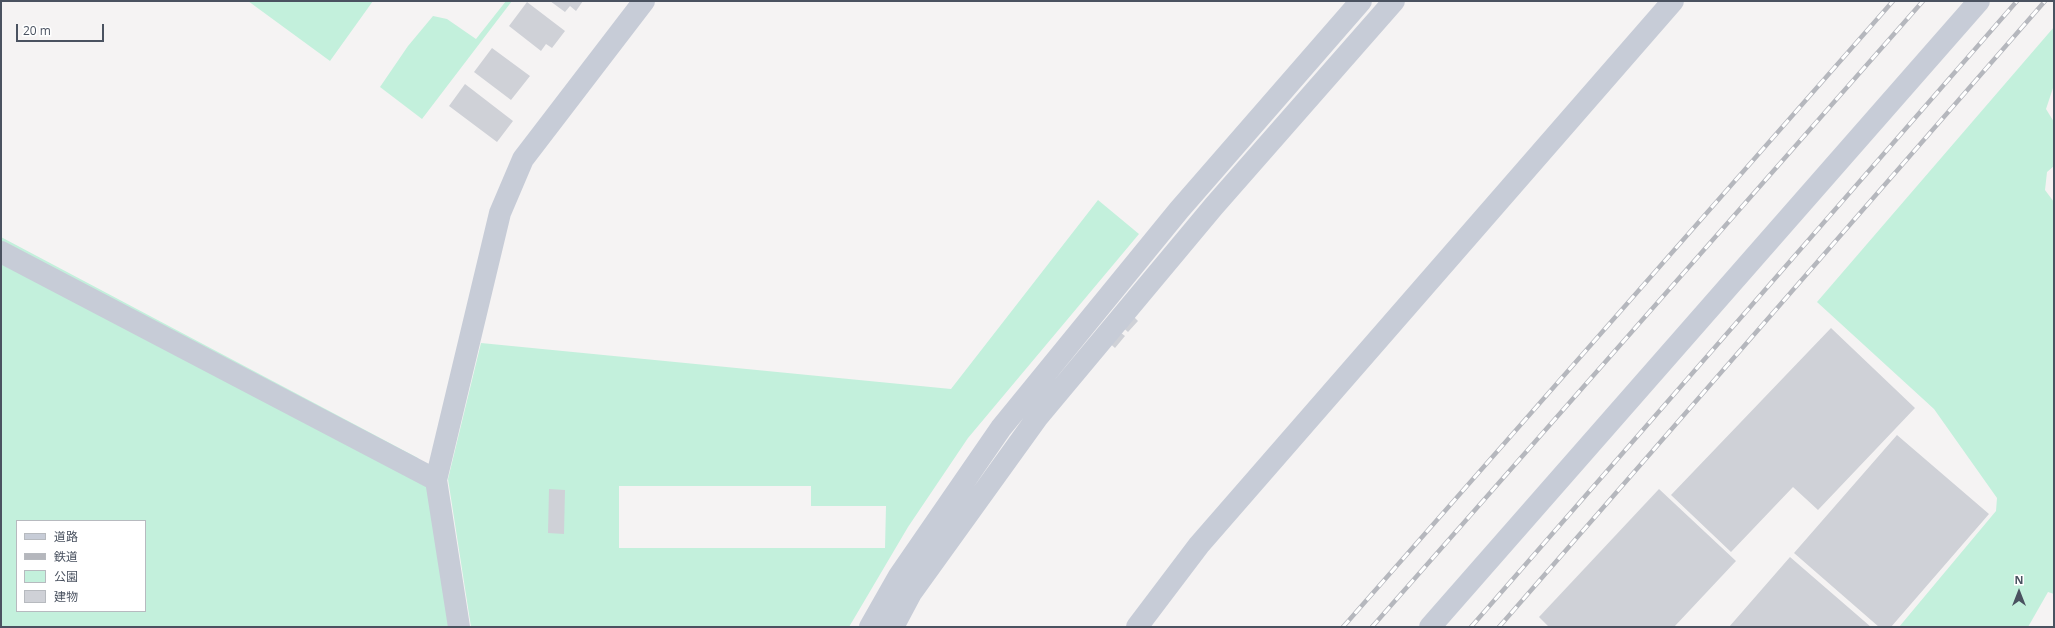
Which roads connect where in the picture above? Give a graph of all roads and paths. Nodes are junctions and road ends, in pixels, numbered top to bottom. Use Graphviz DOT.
graph roads {
  1 [pos="644,1"];
  2 [pos="1361,1"];
  3 [pos="1394,1"];
  4 [pos="1672,1"];
  5 [pos="1979,1"];
  6 [pos="1,252"];
  7 [pos="436,480"];
  8 [pos="459,627"];
  9 [pos="870,627"];
  10 [pos="893,627"];
  11 [pos="1137,627"];
  12 [pos="1430,627"];
  1 -- 7 [label="street"];
  2 -- 9 [label="street"];
  3 -- 10 [label="street"];
  4 -- 11 [label="street"];
  5 -- 12 [label="street"];
  6 -- 7 [label="street"];
  7 -- 8 [label="street"];
}
